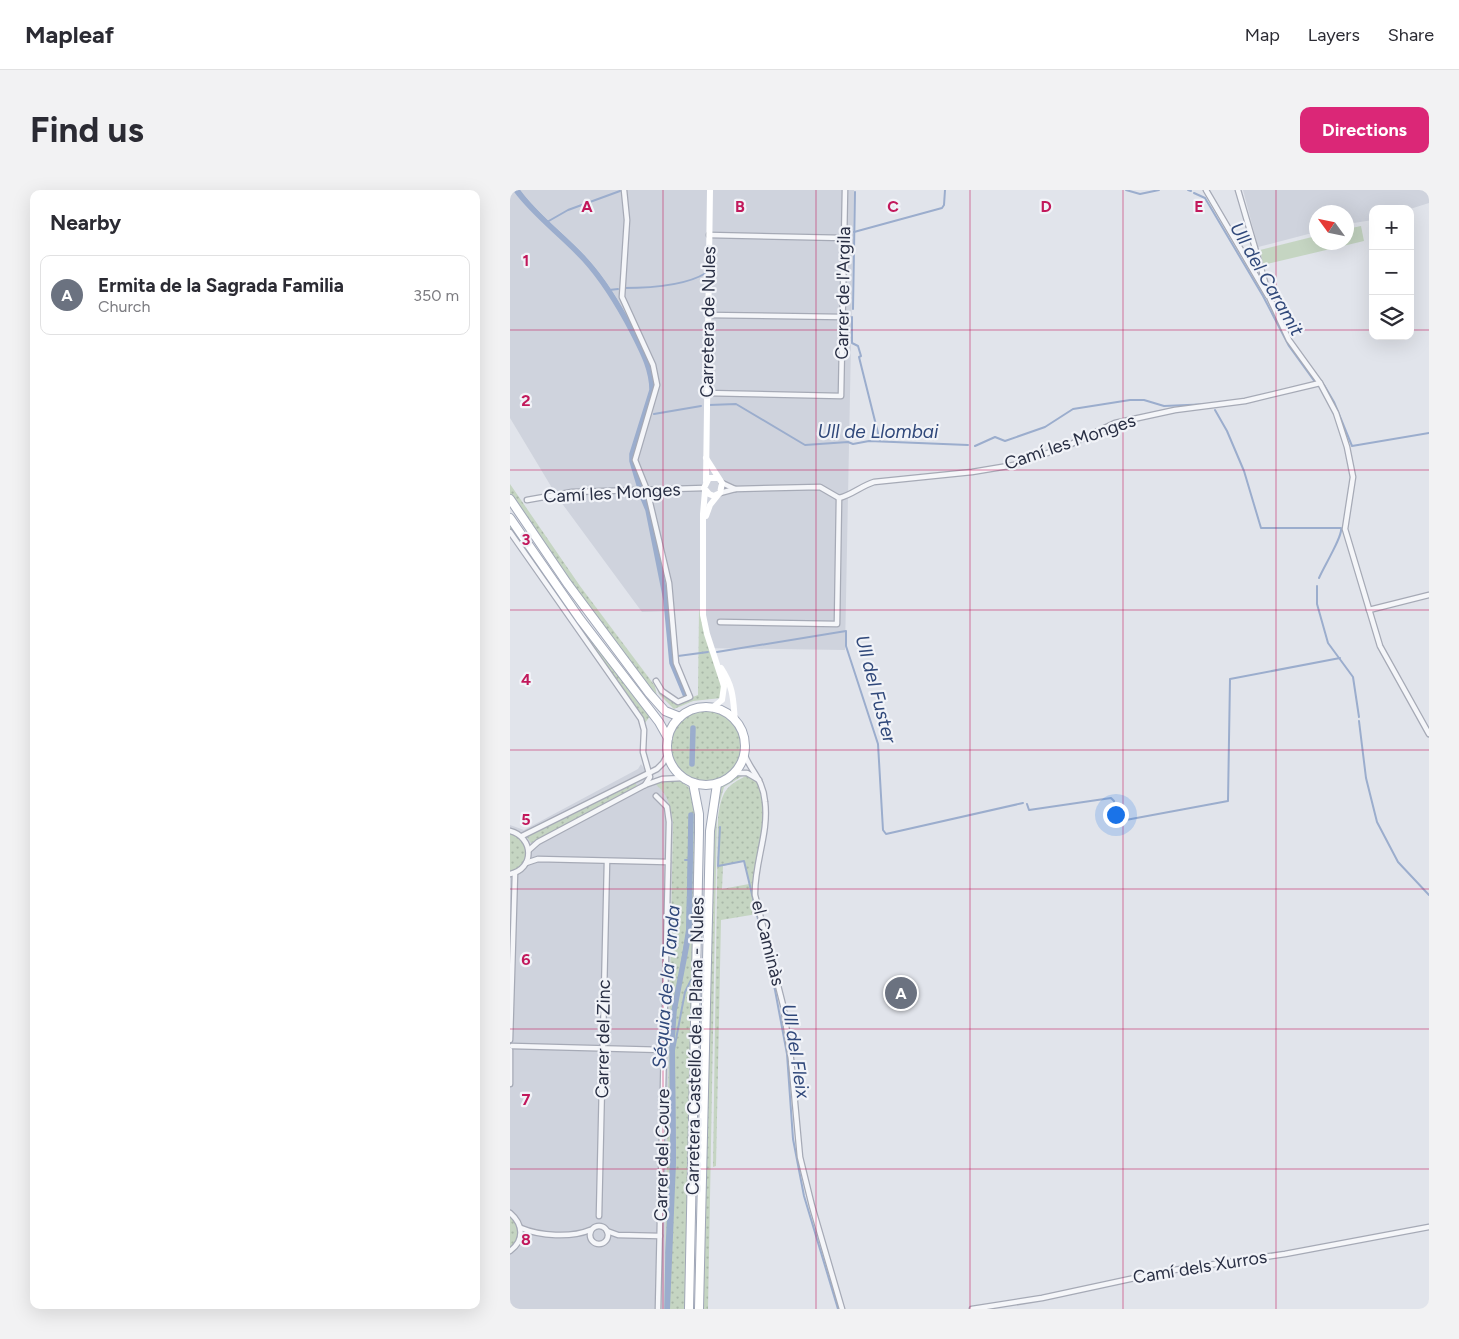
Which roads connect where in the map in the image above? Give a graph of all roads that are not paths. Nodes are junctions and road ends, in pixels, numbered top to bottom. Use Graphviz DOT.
graph roads {
  1 [pos="624,190"];
  2 [pos="710,190"];
  3 [pos="845,190"];
  4 [pos="1206,190"];
  5 [pos="1238,190"];
  6 [pos="710,235"];
  7 [pos="844,238"];
  8 [pos="1270,299"];
  9 [pos="708,314"];
  10 [pos="842,317"];
  11 [pos="1320,384"];
  12 [pos="706,393"];
  13 [pos="705,455"];
  14 [pos="720,480"];
  15 [pos="703,487"];
  16 [pos="735,489"];
  17 [pos="647,490"];
  18 [pos="719,494"];
  19 [pos="839,498"];
  20 [pos="510,499"];
  21 [pos="527,500"];
  22 [pos="510,518"];
  23 [pos="704,527"];
  24 [pos="510,532"];
  25 [pos="1429,595"];
  26 [pos="1369,610"];
  27 [pos="720,622"];
  28 [pos="718,663"];
  29 [pos="656,681"];
  30 [pos="712,708"];
  31 [pos="680,717"];
  32 [pos="735,721"];
  33 [pos="1429,734"];
  34 [pos="668,738"];
  35 [pos="744,753"];
  36 [pos="668,754"];
  37 [pos="644,764"];
  38 [pos="649,772"];
  39 [pos="734,773"];
  40 [pos="637,777"];
  41 [pos="683,778"];
  42 [pos="760,781"];
  43 [pos="693,783"];
  44 [pos="716,784"];
  45 [pos="645,785"];
  46 [pos="656,796"];
  47 [pos="510,830"];
  48 [pos="522,836"];
  49 [pos="529,852"];
  50 [pos="538,859"];
  51 [pos="607,861"];
  52 [pos="668,862"];
  53 [pos="526,863"];
  54 [pos="512,874"];
  55 [pos="510,1040"];
  56 [pos="603,1048"];
  57 [pos="511,1049"];
  58 [pos="664,1050"];
  59 [pos="510,1084"];
  60 [pos="510,1213"];
  61 [pos="599,1216"];
  62 [pos="595,1226"];
  63 [pos="602,1226"];
  64 [pos="1429,1227"];
  65 [pos="521,1228"];
  66 [pos="590,1230"];
  67 [pos="607,1231"];
  68 [pos="533,1233"];
  69 [pos="580,1234"];
  70 [pos="618,1235"];
  71 [pos="660,1236"];
  72 [pos="521,1238"];
  73 [pos="607,1238"];
  74 [pos="590,1239"];
  75 [pos="510,1251"];
  76 [pos="658,1309"];
  77 [pos="689,1309"];
  78 [pos="699,1309"];
  79 [pos="842,1309"];
  80 [pos="972,1309"];
  1 -- 17 [label="street"];
  2 -- 6 [label="main road, Carretera de Nules"];
  3 -- 7 [label="street, Carrer de l'Argila"];
  4 -- 8 [label="street"];
  5 -- 8 [label="street"];
  6 -- 7 [label="street"];
  6 -- 9 [label="main road, Carretera de Nules"];
  7 -- 10 [label="street, Carrer de l'Argila"];
  8 -- 11 [label="street"];
  9 -- 10 [label="street"];
  9 -- 12 [label="main road, Carretera de Nules"];
  10 -- 12 [label="street, Carrer de l'Argila"];
  11 -- 19 [label="street, Camí les Monges"];
  11 -- 26 [label="street"];
  12 -- 13 [label="main road, Carretera de Nules"];
  13 -- 14 [label="main road, Carretera de Nules"];
  13 -- 15 [label="main road, Carretera de Nules"];
  14 -- 15 [label="main road"];
  14 -- 16 [label="street"];
  14 -- 18 [label="main road, Carretera de Nules"];
  15 -- 17 [label="street, Camí les Monges"];
  15 -- 18 [label="main road"];
  15 -- 23 [label="main road, Carretera de Nules"];
  16 -- 18 [label="street"];
  16 -- 19 [label="street"];
  17 -- 21 [label="street, Camí les Monges"];
  17 -- 29 [label="street"];
  18 -- 23 [label="main road, Carretera de Nules"];
  19 -- 27 [label="street"];
  20 -- 31 [label="main road"];
  22 -- 34 [label="main road"];
  23 -- 28 [label="main road, Carretera de Nules"];
  24 -- 37 [label="street"];
  25 -- 26 [label="street"];
  26 -- 33 [label="street"];
  28 -- 30 [label="main road, Carretera de Nules"];
  28 -- 32 [label="main road, Carretera de Nules"];
  30 -- 31 [label="main road"];
  30 -- 32 [label="main road"];
  31 -- 34 [label="main road"];
  32 -- 35 [label="main road"];
  34 -- 36 [label="main road"];
  35 -- 39 [label="main road"];
  35 -- 42 [label="street, el Caminàs"];
  36 -- 38 [label="street"];
  36 -- 41 [label="main road"];
  37 -- 38 [label="street"];
  37 -- 40 [label="street"];
  38 -- 40 [label="street"];
  38 -- 45 [label="street"];
  39 -- 42 [label="street"];
  39 -- 44 [label="main road"];
  40 -- 48 [label="street"];
  41 -- 43 [label="main road"];
  41 -- 45 [label="street"];
  42 -- 79 [label="street, el Caminàs"];
  43 -- 44 [label="main road"];
  43 -- 77 [label="main road, Carretera Castelló de la Plana - Nules"];
  44 -- 78 [label="main road, Carretera Castelló de la Plana - Nules"];
  45 -- 49 [label="street"];
  46 -- 52 [label="street, Carrer del Coure"];
  47 -- 48 [label="street"];
  48 -- 49 [label="street"];
  49 -- 50 [label="street"];
  49 -- 53 [label="street"];
  50 -- 51 [label="street"];
  50 -- 53 [label="street"];
  51 -- 52 [label="street"];
  51 -- 56 [label="street, Carrer del Zinc"];
  52 -- 58 [label="street, Carrer del Coure"];
  53 -- 54 [label="street"];
  54 -- 55 [label="street"];
  55 -- 57 [label="street"];
  56 -- 57 [label="street"];
  56 -- 58 [label="street"];
  56 -- 61 [label="street, Carrer del Zinc"];
  57 -- 59 [label="street"];
  58 -- 71 [label="street, Carrer del Coure"];
  60 -- 65 [label="street"];
  61 -- 62 [label="street, Carrer del Zinc"];
  61 -- 63 [label="street, Carrer del Zinc"];
  62 -- 63 [label="street"];
  62 -- 66 [label="street"];
  63 -- 67 [label="street"];
  64 -- 80 [label="street, Camí dels Xurros"];
  65 -- 68 [label="street"];
  65 -- 72 [label="street"];
  66 -- 69 [label="street"];
  66 -- 74 [label="street"];
  67 -- 70 [label="street"];
  67 -- 73 [label="street"];
  68 -- 69 [label="street"];
  68 -- 72 [label="street"];
  69 -- 74 [label="street"];
  70 -- 71 [label="street"];
  70 -- 73 [label="street"];
  71 -- 76 [label="street, Carrer del Coure"];
  72 -- 75 [label="street"];
  73 -- 74 [label="street"];
}
